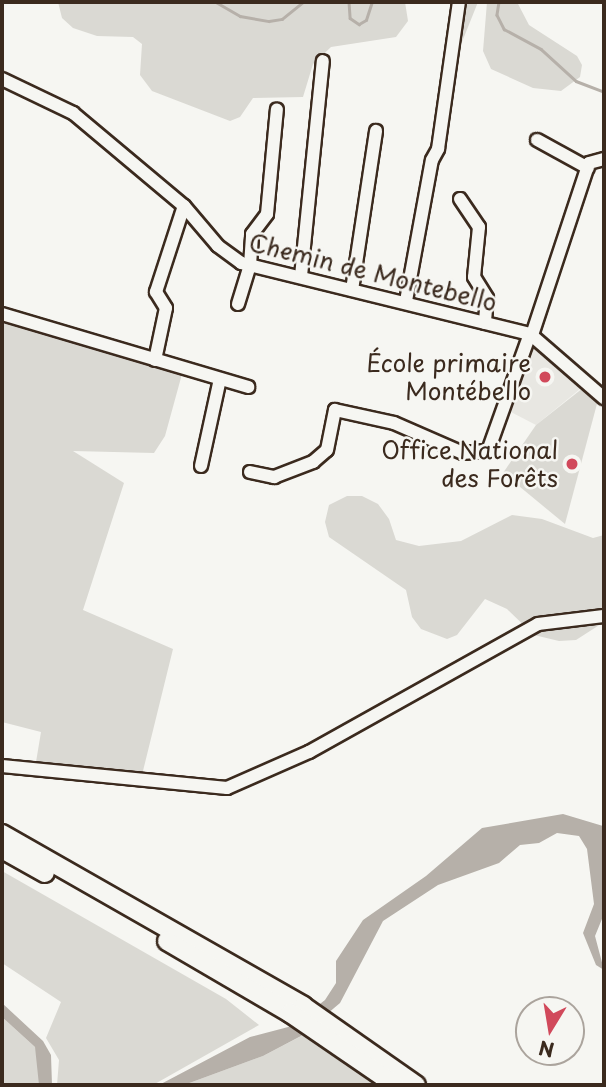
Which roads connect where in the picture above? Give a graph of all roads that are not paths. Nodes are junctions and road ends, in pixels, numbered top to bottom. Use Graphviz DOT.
graph roads {
  1 [pos="459,2"];
  2 [pos="323,61"];
  3 [pos="2,79"];
  4 [pos="277,108"];
  5 [pos="376,131"];
  6 [pos="537,141"];
  7 [pos="604,159"];
  8 [pos="588,168"];
  9 [pos="460,199"];
  10 [pos="184,206"];
  11 [pos="250,265"];
  12 [pos="300,276"];
  13 [pos="352,290"];
  14 [pos="406,301"];
  15 [pos="238,303"];
  16 [pos="2,314"];
  17 [pos="485,323"];
  18 [pos="531,335"];
  19 [pos="155,360"];
  20 [pos="220,379"];
  21 [pos="248,387"];
  22 [pos="604,398"];
  23 [pos="201,466"];
  24 [pos="250,472"];
  25 [pos="604,616"];
  26 [pos="2,766"];
  27 [pos="2,834"];
  28 [pos="2,849"];
  29 [pos="297,1010"];
  30 [pos="325,1028"];
  31 [pos="395,1085"];
  32 [pos="416,1085"];
  1 -- 14 [label="street"];
  2 -- 12 [label="street"];
  3 -- 10 [label="street, Chemin de Montebello"];
  4 -- 11 [label="street"];
  5 -- 13 [label="street"];
  6 -- 8 [label="street"];
  7 -- 8 [label="street"];
  8 -- 18 [label="street"];
  9 -- 17 [label="street"];
  10 -- 11 [label="street, Chemin de Montebello"];
  10 -- 19 [label="street"];
  11 -- 12 [label="street, Chemin de Montebello"];
  11 -- 15 [label="street"];
  12 -- 13 [label="street, Chemin de Montebello"];
  13 -- 14 [label="street, Chemin de Montebello"];
  14 -- 17 [label="street, Chemin de Montebello"];
  16 -- 19 [label="street"];
  17 -- 18 [label="street, Chemin de Montebello"];
  18 -- 22 [label="street, Chemin de Montebello"];
  18 -- 24 [label="street"];
  19 -- 20 [label="street"];
  20 -- 21 [label="street"];
  20 -- 23 [label="street"];
  25 -- 26 [label="street"];
  27 -- 29 [label="highway"];
  28 -- 29 [label="highway"];
  29 -- 30 [label="highway"];
  30 -- 31 [label="highway"];
  30 -- 32 [label="highway"];
}
